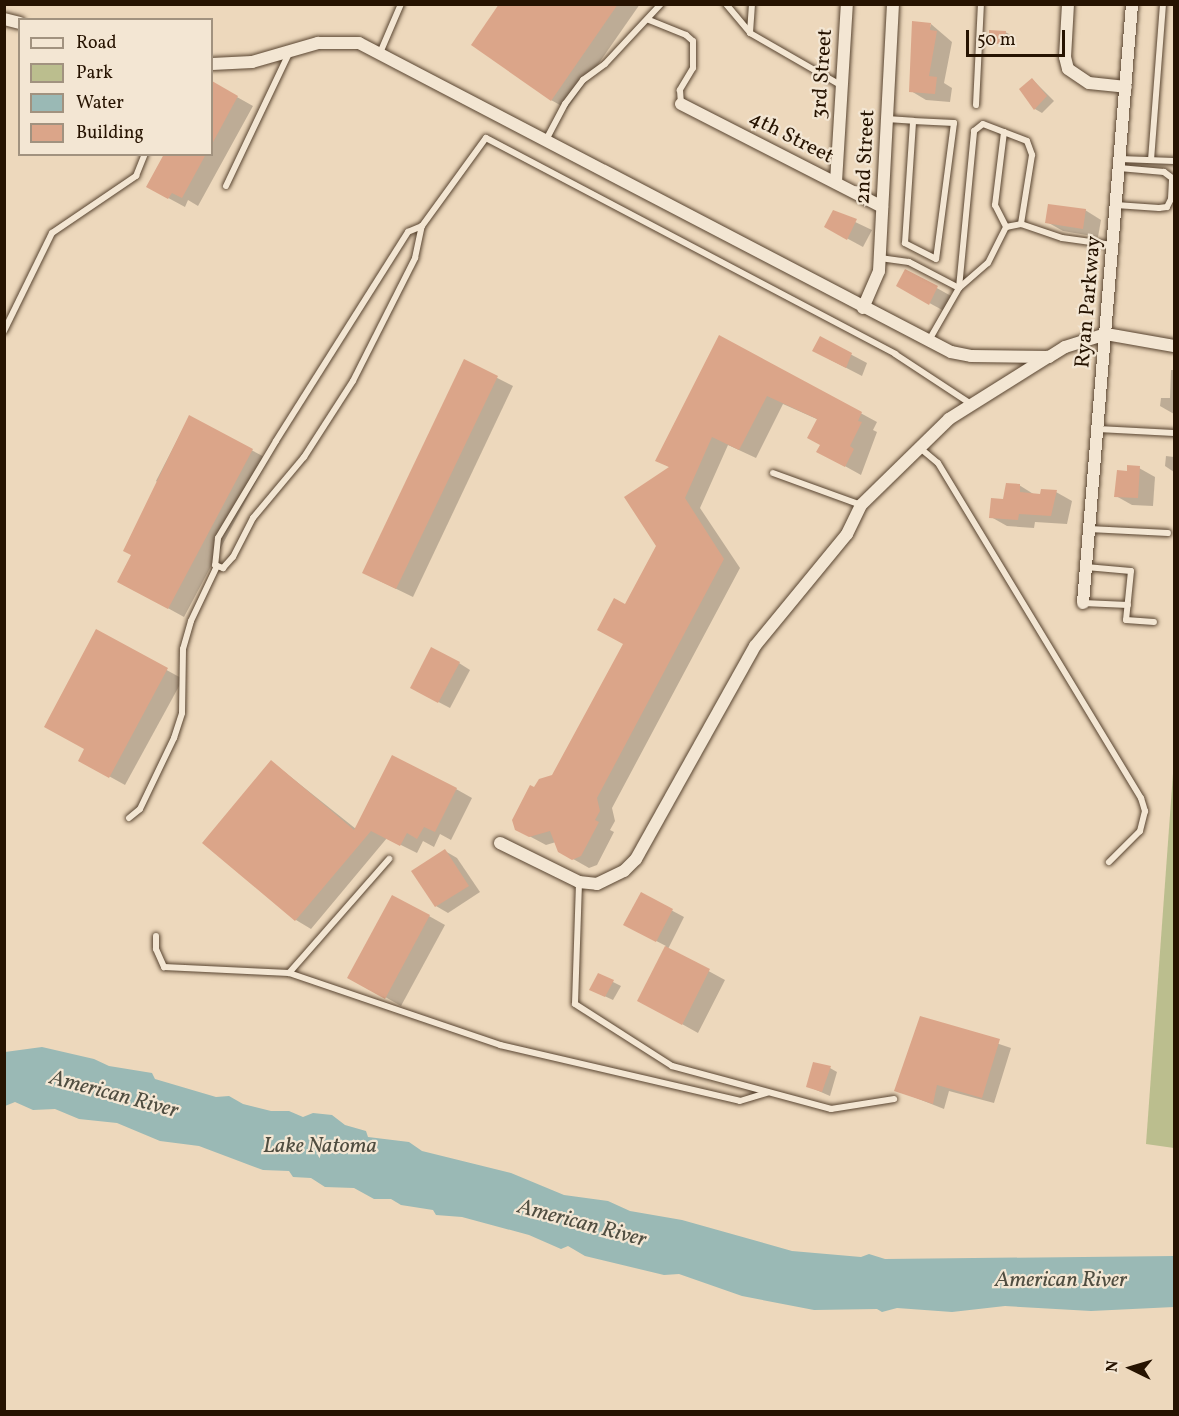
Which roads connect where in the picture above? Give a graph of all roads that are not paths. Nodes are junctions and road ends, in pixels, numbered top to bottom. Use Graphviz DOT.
graph roads {
  1 [pos="401,4"];
  2 [pos="662,4"];
  3 [pos="726,4"];
  4 [pos="752,4"];
  5 [pos="847,4"];
  6 [pos="894,4"];
  7 [pos="981,4"];
  8 [pos="1068,4"];
  9 [pos="1132,4"];
  10 [pos="1163,4"];
  11 [pos="649,20"];
  12 [pos="750,33"];
  13 [pos="290,51"];
  14 [pos="380,53"];
  15 [pos="213,64"];
  16 [pos="842,86"];
  17 [pos="1125,87"];
  18 [pos="681,104"];
  19 [pos="976,105"];
  20 [pos="887,119"];
  21 [pos="913,121"];
  22 [pos="1004,132"];
  23 [pos="546,140"];
  24 [pos="144,156"];
  25 [pos="1151,160"];
  26 [pos="1174,161"];
  27 [pos="1119,163"];
  28 [pos="836,182"];
  29 [pos="226,186"];
  30 [pos="1116,205"];
  31 [pos="882,207"];
  32 [pos="1021,224"];
  33 [pos="422,226"];
  34 [pos="1006,227"];
  35 [pos="1113,246"];
  36 [pos="880,258"];
  37 [pos="959,288"];
  38 [pos="863,308"];
  39 [pos="4,331"];
  40 [pos="1106,334"];
  41 [pos="928,343"];
  42 [pos="1174,346"];
  43 [pos="1049,357"];
  44 [pos="971,404"];
  45 [pos="1098,429"];
  46 [pos="1174,433"];
  47 [pos="917,446"];
  48 [pos="773,473"];
  49 [pos="861,505"];
  50 [pos="1089,529"];
  51 [pos="1168,533"];
  52 [pos="217,566"];
  53 [pos="1086,567"];
  54 [pos="1083,603"];
  55 [pos="1128,605"];
  56 [pos="1154,622"];
  57 [pos="129,818"];
  58 [pos="500,843"];
  59 [pos="389,859"];
  60 [pos="1109,862"];
  61 [pos="579,882"];
  62 [pos="156,936"];
  63 [pos="289,973"];
  64 [pos="767,1093"];
  65 [pos="894,1099"];
  1 -- 14 [label="lane"];
  2 -- 11 [label="lane"];
  3 -- 12 [label="lane"];
  4 -- 12 [label="lane"];
  5 -- 16 [label="street, 3rd Street"];
  6 -- 20 [label="street, 2nd Street"];
  7 -- 19 [label="lane"];
  8 -- 17 [label="street"];
  9 -- 17 [label="street, Ryan Parkway"];
  10 -- 25 [label="lane"];
  11 -- 18 [label="lane"];
  11 -- 23 [label="lane"];
  12 -- 16 [label="lane"];
  13 -- 14 [label="street"];
  13 -- 15 [label="street"];
  13 -- 29 [label="lane"];
  14 -- 23 [label="street"];
  16 -- 28 [label="street, 3rd Street"];
  17 -- 27 [label="street, Ryan Parkway"];
  18 -- 28 [label="street, 4th Street"];
  20 -- 21 [label="lane"];
  20 -- 31 [label="street, 2nd Street"];
  21 -- 21 [label="lane"];
  22 -- 32 [label="lane"];
  22 -- 34 [label="lane"];
  22 -- 37 [label="lane"];
  23 -- 38 [label="street"];
  24 -- 39 [label="lane"];
  25 -- 26 [label="lane"];
  25 -- 27 [label="lane"];
  27 -- 30 [label="street, Ryan Parkway"];
  27 -- 30 [label="lane"];
  28 -- 31 [label="street, 4th Street"];
  30 -- 35 [label="street, Ryan Parkway"];
  31 -- 36 [label="street, 2nd Street"];
  32 -- 34 [label="lane"];
  32 -- 35 [label="lane"];
  33 -- 44 [label="lane"];
  33 -- 52 [label="lane"];
  33 -- 52 [label="lane"];
  34 -- 37 [label="lane"];
  35 -- 40 [label="street, Ryan Parkway"];
  36 -- 37 [label="lane"];
  36 -- 38 [label="street, 2nd Street"];
  37 -- 41 [label="lane"];
  38 -- 41 [label="street"];
  40 -- 42 [label="street"];
  40 -- 43 [label="street"];
  40 -- 45 [label="street, Ryan Parkway"];
  41 -- 43 [label="street"];
  43 -- 44 [label="street"];
  44 -- 47 [label="street"];
  45 -- 46 [label="lane"];
  45 -- 50 [label="street, Ryan Parkway"];
  47 -- 49 [label="street"];
  47 -- 60 [label="lane"];
  48 -- 49 [label="lane"];
  49 -- 61 [label="street"];
  50 -- 51 [label="lane"];
  50 -- 53 [label="street, Ryan Parkway"];
  52 -- 57 [label="lane"];
  53 -- 54 [label="street, Ryan Parkway"];
  53 -- 55 [label="lane"];
  54 -- 55 [label="lane"];
  55 -- 56 [label="lane"];
  58 -- 61 [label="street"];
  59 -- 63 [label="lane"];
  61 -- 64 [label="lane"];
  62 -- 63 [label="lane"];
  63 -- 64 [label="lane"];
  64 -- 65 [label="lane"];
}
